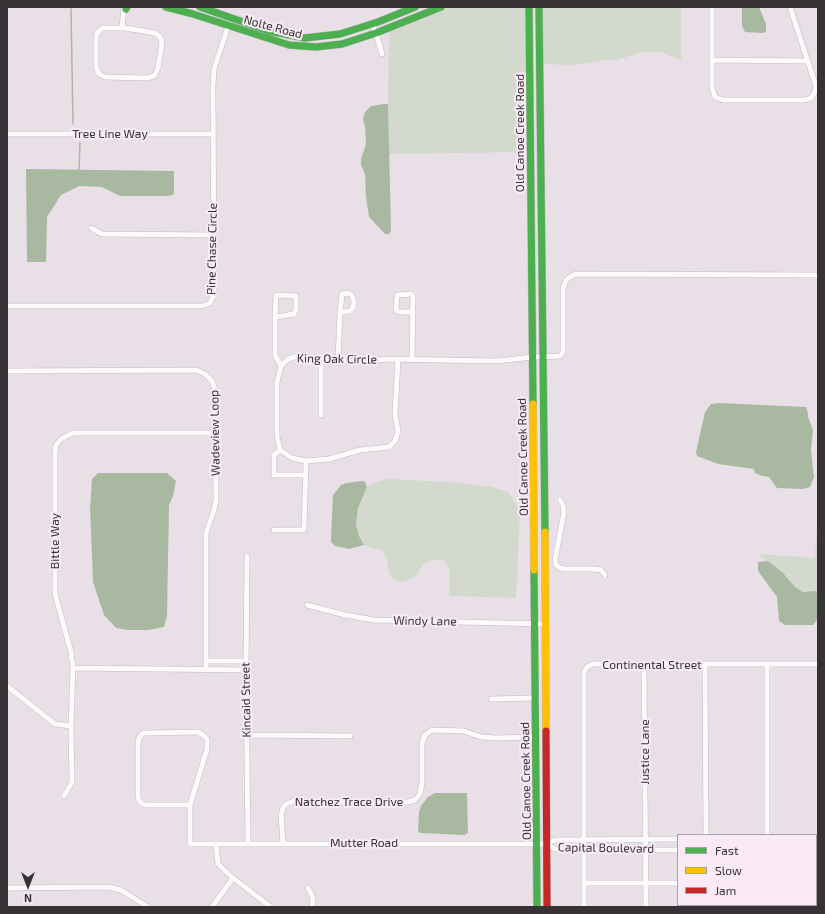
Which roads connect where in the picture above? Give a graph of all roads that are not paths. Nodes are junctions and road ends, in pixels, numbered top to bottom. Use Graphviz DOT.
graph roads {
  1 [pos="166,7"];
  2 [pos="200,7"];
  3 [pos="416,7"];
  4 [pos="441,7"];
  5 [pos="529,7"];
  6 [pos="539,7"];
  7 [pos="712,7"];
  8 [pos="790,7"];
  9 [pos="125,8"];
  10 [pos="232,18"];
  11 [pos="372,24"];
  12 [pos="228,26"];
  13 [pos="123,28"];
  14 [pos="376,33"];
  15 [pos="382,54"];
  16 [pos="712,60"];
  17 [pos="808,61"];
  18 [pos="7,134"];
  19 [pos="213,134"];
  20 [pos="91,228"];
  21 [pos="213,235"];
  22 [pos="532,259"];
  23 [pos="541,259"];
  24 [pos="818,275"];
  25 [pos="7,306"];
  26 [pos="412,312"];
  27 [pos="340,313"];
  28 [pos="275,317"];
  29 [pos="533,357"];
  30 [pos="542,357"];
  31 [pos="321,360"];
  32 [pos="398,360"];
  33 [pos="412,360"];
  34 [pos="338,361"];
  35 [pos="281,366"];
  36 [pos="7,371"];
  37 [pos="321,416"];
  38 [pos="215,433"];
  39 [pos="280,450"];
  40 [pos="306,460"];
  41 [pos="306,475"];
  42 [pos="560,500"];
  43 [pos="274,530"];
  44 [pos="247,556"];
  45 [pos="605,575"];
  46 [pos="307,605"];
  47 [pos="535,624"];
  48 [pos="545,624"];
  49 [pos="206,661"];
  50 [pos="246,661"];
  51 [pos="767,664"];
  52 [pos="818,664"];
  53 [pos="644,665"];
  54 [pos="705,665"];
  55 [pos="73,668"];
  56 [pos="206,670"];
  57 [pos="246,670"];
  58 [pos="7,686"];
  59 [pos="536,698"];
  60 [pos="491,699"];
  61 [pos="71,726"];
  62 [pos="247,735"];
  63 [pos="350,736"];
  64 [pos="536,737"];
  65 [pos="64,796"];
  66 [pos="190,806"];
  67 [pos="706,834"];
  68 [pos="767,834"];
  69 [pos="645,839"];
  70 [pos="677,839"];
  71 [pos="583,840"];
  72 [pos="283,843"];
  73 [pos="216,844"];
  74 [pos="248,844"];
  75 [pos="537,844"];
  76 [pos="546,844"];
  77 [pos="645,849"];
  78 [pos="583,850"];
  79 [pos="677,850"];
  80 [pos="233,878"];
  81 [pos="646,882"];
  82 [pos="677,882"];
  83 [pos="584,883"];
  84 [pos="308,888"];
  85 [pos="7,889"];
  86 [pos="148,907"];
  87 [pos="212,907"];
  88 [pos="271,907"];
  89 [pos="312,907"];
  90 [pos="537,907"];
  91 [pos="547,907"];
  92 [pos="584,907"];
  93 [pos="646,907"];
  1 -- 12 [label="main road, Nolte Road"];
  2 -- 10 [label="main road, Nolte Road"];
  3 -- 11 [label="main road, Nolte Road"];
  4 -- 14 [label="main road, Nolte Road"];
  5 -- 22 [label="main road, Old Canoe Creek Road"];
  6 -- 23 [label="main road, Old Canoe Creek Road"];
  7 -- 16 [label="street"];
  8 -- 17 [label="street"];
  9 -- 13 [label="street"];
  10 -- 11 [label="main road, Nolte Road"];
  10 -- 12 [label="street, Pine Chase Circle"];
  11 -- 14 [label="street"];
  12 -- 14 [label="main road, Nolte Road"];
  12 -- 19 [label="street, Pine Chase Circle"];
  13 -- 13 [label="street"];
  14 -- 15 [label="street"];
  16 -- 17 [label="street"];
  16 -- 17 [label="street"];
  18 -- 19 [label="street, Tree Line Way"];
  19 -- 21 [label="street, Pine Chase Circle"];
  20 -- 21 [label="street"];
  21 -- 25 [label="street, Pine Chase Circle"];
  22 -- 23 [label="main road"];
  22 -- 29 [label="main road, Old Canoe Creek Road"];
  23 -- 30 [label="main road, Old Canoe Creek Road"];
  24 -- 30 [label="street, King Oak Circle"];
  26 -- 26 [label="street"];
  26 -- 33 [label="street"];
  27 -- 27 [label="street"];
  27 -- 34 [label="street"];
  28 -- 28 [label="street"];
  28 -- 35 [label="street"];
  29 -- 30 [label="street, King Oak Circle"];
  29 -- 33 [label="street, King Oak Circle"];
  29 -- 47 [label="main road, Old Canoe Creek Road"];
  30 -- 48 [label="main road, Old Canoe Creek Road"];
  31 -- 34 [label="street, King Oak Circle"];
  31 -- 35 [label="street, King Oak Circle"];
  31 -- 37 [label="street"];
  32 -- 33 [label="street, King Oak Circle"];
  32 -- 34 [label="street, King Oak Circle"];
  32 -- 40 [label="street"];
  35 -- 39 [label="street, King Oak Circle"];
  36 -- 38 [label="street, Wadeview Loop"];
  38 -- 49 [label="street, Wadeview Loop"];
  38 -- 55 [label="street, Bittle Way"];
  39 -- 40 [label="street"];
  39 -- 41 [label="street"];
  40 -- 41 [label="street"];
  41 -- 43 [label="street"];
  42 -- 45 [label="street"];
  44 -- 50 [label="street, Kincaid Street"];
  46 -- 47 [label="street, Windy Lane"];
  47 -- 48 [label="street, Windy Lane"];
  47 -- 59 [label="main road, Old Canoe Creek Road"];
  48 -- 76 [label="main road, Old Canoe Creek Road"];
  49 -- 50 [label="street"];
  49 -- 56 [label="street, Wadeview Loop"];
  50 -- 57 [label="street, Kincaid Street"];
  51 -- 52 [label="street, Continental Street"];
  51 -- 54 [label="street, Continental Street"];
  51 -- 68 [label="street"];
  53 -- 54 [label="street, Continental Street"];
  53 -- 69 [label="street, Justice Lane"];
  53 -- 71 [label="street, Continental Street"];
  54 -- 67 [label="street"];
  55 -- 56 [label="street"];
  55 -- 61 [label="street, Bittle Way"];
  56 -- 57 [label="street"];
  57 -- 62 [label="street, Kincaid Street"];
  58 -- 61 [label="street"];
  59 -- 60 [label="street"];
  59 -- 64 [label="main road, Old Canoe Creek Road"];
  61 -- 65 [label="street, Bittle Way"];
  62 -- 63 [label="street"];
  62 -- 74 [label="street, Kincaid Street"];
  64 -- 72 [label="street, Natchez Trace Drive"];
  64 -- 75 [label="main road, Old Canoe Creek Road"];
  66 -- 66 [label="street"];
  66 -- 73 [label="street, Mutter Road"];
  69 -- 70 [label="street, Capital Boulevard"];
  69 -- 71 [label="street, Capital Boulevard"];
  69 -- 77 [label="street, Justice Lane"];
  71 -- 76 [label="street, Capital Boulevard"];
  71 -- 78 [label="street, Continental Street"];
  72 -- 74 [label="street, Mutter Road"];
  72 -- 75 [label="street, Mutter Road"];
  73 -- 74 [label="street, Mutter Road"];
  73 -- 80 [label="street"];
  75 -- 76 [label="street, Mutter Road"];
  75 -- 90 [label="main road, Old Canoe Creek Road"];
  76 -- 78 [label="street, Capital Boulevard"];
  76 -- 91 [label="main road, Old Canoe Creek Road"];
  77 -- 78 [label="street, Capital Boulevard"];
  77 -- 79 [label="street, Capital Boulevard"];
  77 -- 81 [label="street, Justice Lane"];
  78 -- 83 [label="street, Continental Street"];
  80 -- 87 [label="street"];
  80 -- 88 [label="street"];
  81 -- 82 [label="street"];
  81 -- 83 [label="street"];
  81 -- 93 [label="street, Justice Lane"];
  83 -- 92 [label="street, Continental Street"];
  84 -- 89 [label="street"];
  85 -- 86 [label="street"];
}
